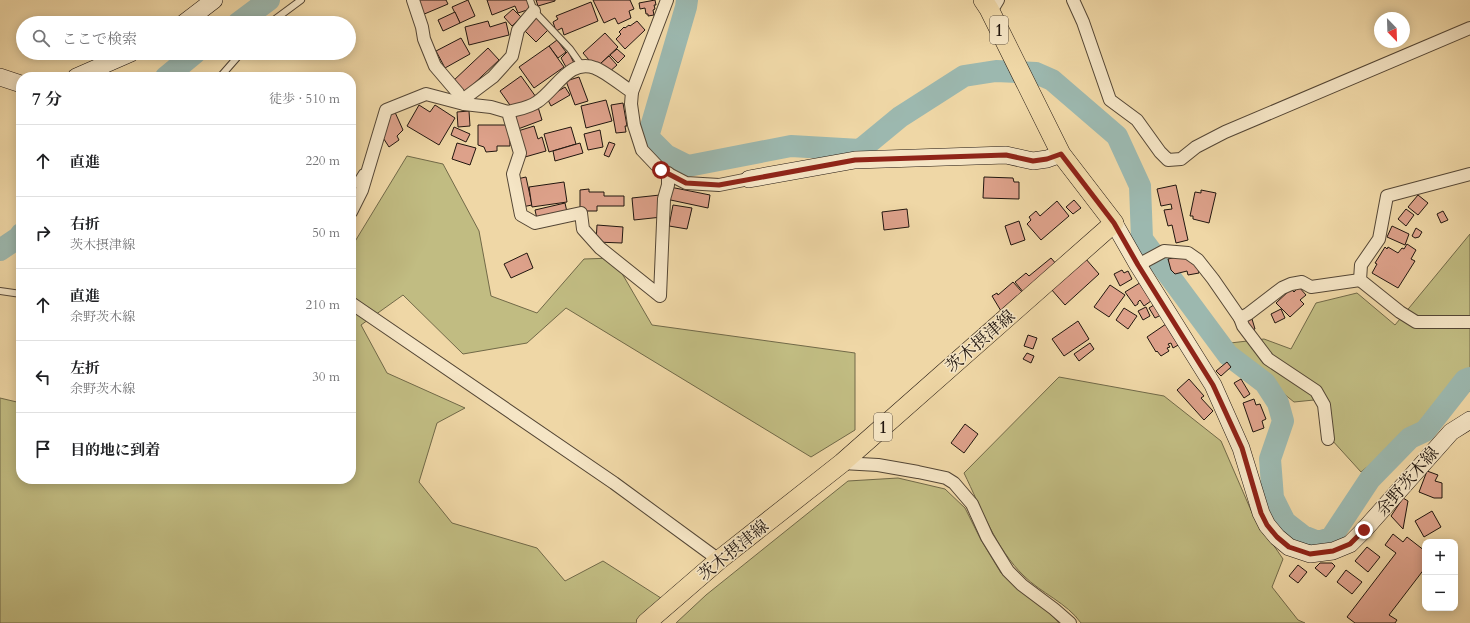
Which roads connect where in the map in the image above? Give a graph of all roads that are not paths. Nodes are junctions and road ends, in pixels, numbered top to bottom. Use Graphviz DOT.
graph roads {
  1 [pos="214,0"];
  2 [pos="301,0"];
  3 [pos="413,0"];
  4 [pos="667,0"];
  5 [pos="1073,0"];
  6 [pos="990,3"];
  7 [pos="532,5"];
  8 [pos="193,16"];
  9 [pos="279,16"];
  10 [pos="1470,28"];
  11 [pos="115,60"];
  12 [pos="235,60"];
  13 [pos="582,66"];
  14 [pos="87,72"];
  15 [pos="224,72"];
  16 [pos="0,78"];
  17 [pos="16,83"];
  18 [pos="632,92"];
  19 [pos="463,103"];
  20 [pos="508,112"];
  21 [pos="1061,154"];
  22 [pos="372,158"];
  23 [pos="668,173"];
  24 [pos="1470,174"];
  25 [pos="748,179"];
  26 [pos="356,183"];
  27 [pos="356,202"];
  28 [pos="1114,223"];
  29 [pos="1138,265"];
  30 [pos="1360,280"];
  31 [pos="0,291"];
  32 [pos="16,293"];
  33 [pos="356,306"];
  34 [pos="1240,318"];
  35 [pos="1470,322"];
  36 [pos="1470,420"];
  37 [pos="1328,439"];
  38 [pos="842,463"];
  39 [pos="719,560"];
  40 [pos="646,623"];
  41 [pos="1070,623"];
  1 -- 8 [label="main road"];
  2 -- 9 [label="lane"];
  3 -- 19 [label="street"];
  4 -- 18 [label="street"];
  5 -- 10 [label="street"];
  6 -- 21 [label="main road, 1"];
  7 -- 13 [label="lane"];
  7 -- 19 [label="street"];
  11 -- 14 [label="main road"];
  12 -- 15 [label="lane"];
  13 -- 18 [label="street"];
  13 -- 20 [label="street"];
  16 -- 17 [label="main road"];
  18 -- 23 [label="street"];
  19 -- 20 [label="street"];
  19 -- 22 [label="street"];
  20 -- 23 [label="street"];
  21 -- 25 [label="main road"];
  21 -- 28 [label="main road, 1"];
  22 -- 26 [label="lane"];
  22 -- 27 [label="street"];
  23 -- 25 [label="street"];
  24 -- 30 [label="street"];
  28 -- 29 [label="main road, 余野茨木線"];
  28 -- 38 [label="main road, 茨木摂津線 / 1"];
  29 -- 34 [label="street"];
  29 -- 36 [label="main road, 余野茨木線"];
  30 -- 34 [label="street"];
  30 -- 35 [label="street"];
  31 -- 32 [label="lane"];
  33 -- 39 [label="street"];
  34 -- 37 [label="street"];
  38 -- 39 [label="main road, 茨木摂津線 / 1"];
  38 -- 41 [label="street"];
  39 -- 40 [label="main road, 茨木摂津線 / 1"];
}
